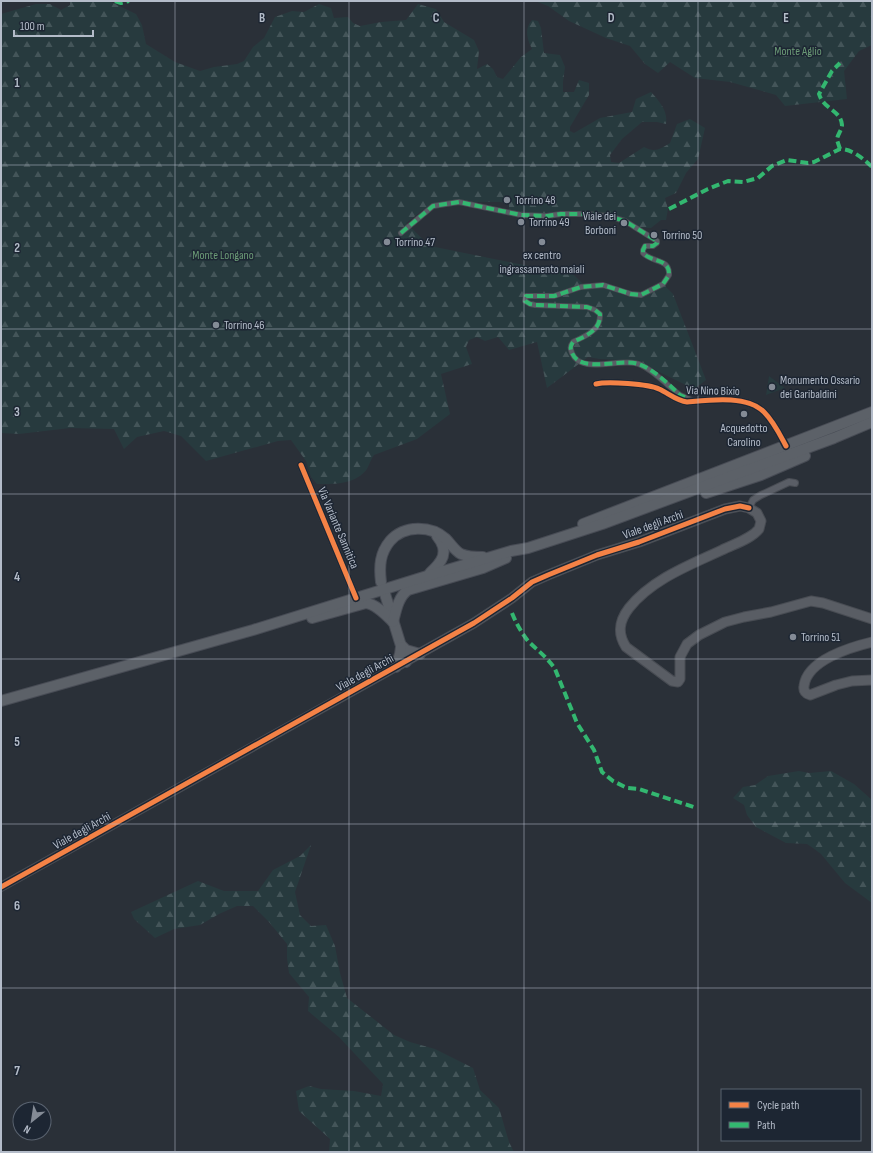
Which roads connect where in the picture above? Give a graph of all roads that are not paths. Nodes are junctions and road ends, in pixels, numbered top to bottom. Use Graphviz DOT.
graph roads {
  1 [pos="401,232"];
  2 [pos="596,384"];
  3 [pos="694,401"];
  4 [pos="872,412"];
  5 [pos="872,422"];
  6 [pos="872,426"];
  7 [pos="786,446"];
  8 [pos="301,466"];
  9 [pos="795,483"];
  10 [pos="749,508"];
  11 [pos="602,524"];
  12 [pos="433,532"];
  13 [pos="528,548"];
  14 [pos="511,551"];
  15 [pos="493,557"];
  16 [pos="426,576"];
  17 [pos="381,582"];
  18 [pos="385,594"];
  19 [pos="356,598"];
  20 [pos="872,619"];
  21 [pos="393,622"];
  22 [pos="253,630"];
  23 [pos="872,642"];
  24 [pos="400,645"];
  25 [pos="420,654"];
  26 [pos="406,662"];
  27 [pos="396,668"];
  28 [pos="872,680"];
  29 [pos="1,701"];
  30 [pos="1,887"];
  1 -- 3 [label="street"];
  2 -- 3 [label="street, Via Nino Bixio"];
  3 -- 7 [label="street, Via Nino Bixio"];
  4 -- 7 [label="main road"];
  5 -- 11 [label="main road"];
  6 -- 11 [label="main road"];
  7 -- 14 [label="main road"];
  8 -- 19 [label="street, Via Variante Sannitica"];
  9 -- 10 [label="street"];
  10 -- 20 [label="main road"];
  10 -- 25 [label="main road, Viale degli Archi"];
  11 -- 13 [label="main road"];
  12 -- 15 [label="main road"];
  12 -- 16 [label="main road"];
  12 -- 17 [label="main road"];
  13 -- 14 [label="main road"];
  13 -- 21 [label="main road"];
  14 -- 15 [label="main road"];
  15 -- 16 [label="main road"];
  16 -- 19 [label="main road"];
  18 -- 21 [label="main road"];
  19 -- 22 [label="main road"];
  21 -- 22 [label="main road"];
  21 -- 24 [label="main road"];
  22 -- 29 [label="main road"];
  23 -- 28 [label="main road"];
  24 -- 25 [label="main road"];
  24 -- 26 [label="main road"];
  24 -- 27 [label="main road"];
  25 -- 26 [label="main road, Viale degli Archi"];
  26 -- 27 [label="main road, Viale degli Archi"];
  27 -- 30 [label="street, Viale degli Archi"];
}
